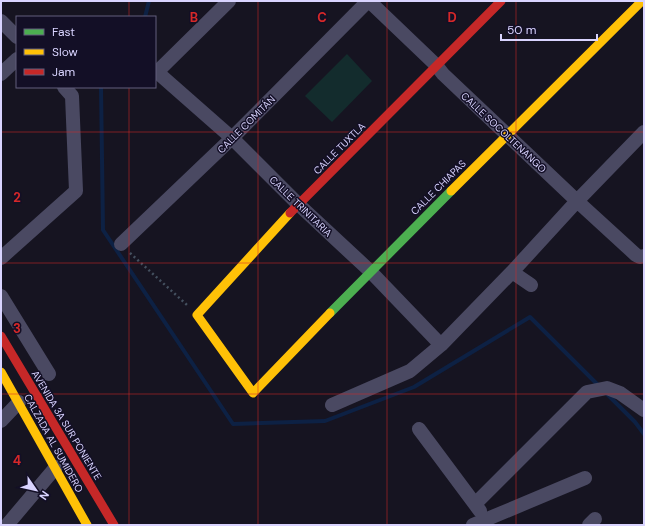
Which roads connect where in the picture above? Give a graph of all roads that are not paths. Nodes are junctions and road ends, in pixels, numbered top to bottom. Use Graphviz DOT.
graph roads {
  1 [pos="230,1"];
  2 [pos="368,1"];
  3 [pos="501,1"];
  4 [pos="642,1"];
  5 [pos="1,21"];
  6 [pos="16,36"];
  7 [pos="16,60"];
  8 [pos="436,66"];
  9 [pos="1,74"];
  10 [pos="65,88"];
  11 [pos="644,132"];
  12 [pos="507,135"];
  13 [pos="232,138"];
  14 [pos="577,201"];
  15 [pos="298,204"];
  16 [pos="122,244"];
  17 [pos="644,256"];
  18 [pos="1,258"];
  19 [pos="370,271"];
  20 [pos="512,272"];
  21 [pos="531,285"];
  22 [pos="1,296"];
  23 [pos="1,336"];
  24 [pos="441,345"];
  25 [pos="1,372"];
  26 [pos="49,374"];
  27 [pos="253,393"];
  28 [pos="19,402"];
  29 [pos="332,405"];
  30 [pos="644,410"];
  31 [pos="1,421"];
  32 [pos="419,429"];
  33 [pos="56,467"];
  34 [pos="585,478"];
  35 [pos="475,504"];
  36 [pos="480,522"];
  37 [pos="7,525"];
  38 [pos="87,525"];
  39 [pos="114,525"];
  1 -- 13 [label="street, CALLE TRINITARIA"];
  2 -- 8 [label="street, CALLE SOCOLTENANGO"];
  2 -- 13 [label="street, CALLE COMITÁN"];
  3 -- 8 [label="street, CALLE TUXTLA"];
  4 -- 12 [label="street, CALLE CHIAPAS"];
  5 -- 6 [label="street"];
  7 -- 9 [label="street"];
  8 -- 12 [label="street, CALLE SOCOLTENANGO"];
  8 -- 15 [label="street, CALLE TUXTLA"];
  10 -- 18 [label="street"];
  11 -- 14 [label="street"];
  12 -- 14 [label="street, CALLE SOCOLTENANGO"];
  12 -- 19 [label="street, CALLE CHIAPAS"];
  13 -- 15 [label="street, CALLE TRINITARIA"];
  13 -- 16 [label="street, CALLE COMITÁN"];
  14 -- 17 [label="street, CALLE SOCOLTENANGO"];
  14 -- 20 [label="street"];
  15 -- 19 [label="street, CALLE TRINITARIA"];
  15 -- 27 [label="street, CALLE TUXTLA"];
  19 -- 24 [label="street, CALLE TRINITARIA"];
  19 -- 27 [label="street, CALLE CHIAPAS"];
  20 -- 21 [label="street"];
  20 -- 24 [label="street"];
  22 -- 26 [label="street"];
  23 -- 39 [label="street, AVENIDA 3A SUR PONIENTE"];
  24 -- 29 [label="street"];
  25 -- 28 [label="street, CALZADA AL SUMIDERO"];
  28 -- 31 [label="street"];
  28 -- 33 [label="street, CALZADA AL SUMIDERO"];
  30 -- 35 [label="street"];
  32 -- 35 [label="street"];
  33 -- 37 [label="street"];
  33 -- 38 [label="street, CALZADA AL SUMIDERO"];
  34 -- 36 [label="street"];
  35 -- 36 [label="street"];
}
